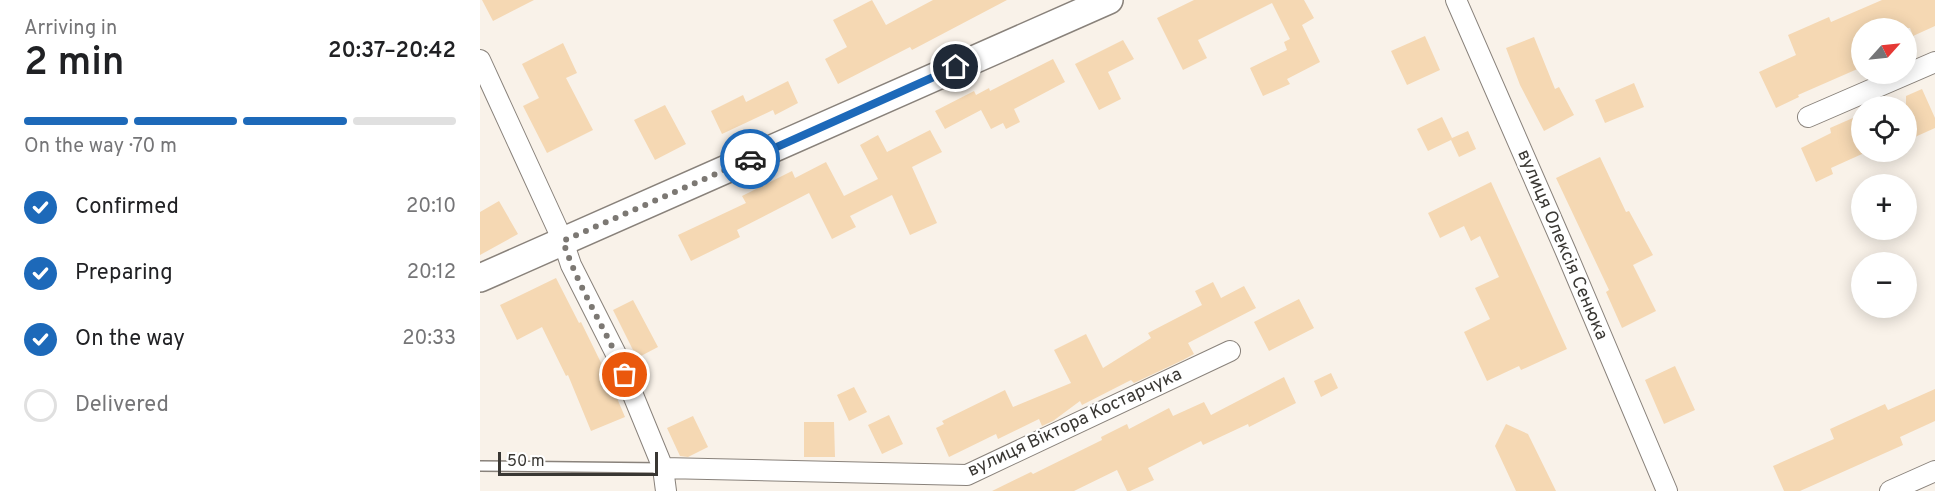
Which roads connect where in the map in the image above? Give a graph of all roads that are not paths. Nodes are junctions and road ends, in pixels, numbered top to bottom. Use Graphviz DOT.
graph roads {
  1 [pos="1109,0"];
  2 [pos="1456,0"];
  3 [pos="480,60"];
  4 [pos="1935,62"];
  5 [pos="1808,117"];
  6 [pos="563,241"];
  7 [pos="480,278"];
  8 [pos="1230,351"];
  9 [pos="480,466"];
  10 [pos="663,468"];
  11 [pos="1935,471"];
  12 [pos="666,491"];
  13 [pos="1667,491"];
  14 [pos="1890,491"];
  1 -- 6 [label="main road"];
  2 -- 13 [label="street, вулиця Олексія Сенюка"];
  3 -- 6 [label="street"];
  4 -- 5 [label="street"];
  6 -- 7 [label="main road"];
  6 -- 10 [label="street"];
  8 -- 10 [label="street, вулиця Віктора Костарчука"];
  9 -- 10 [label="lane"];
  10 -- 12 [label="street"];
  11 -- 14 [label="street"];
}
